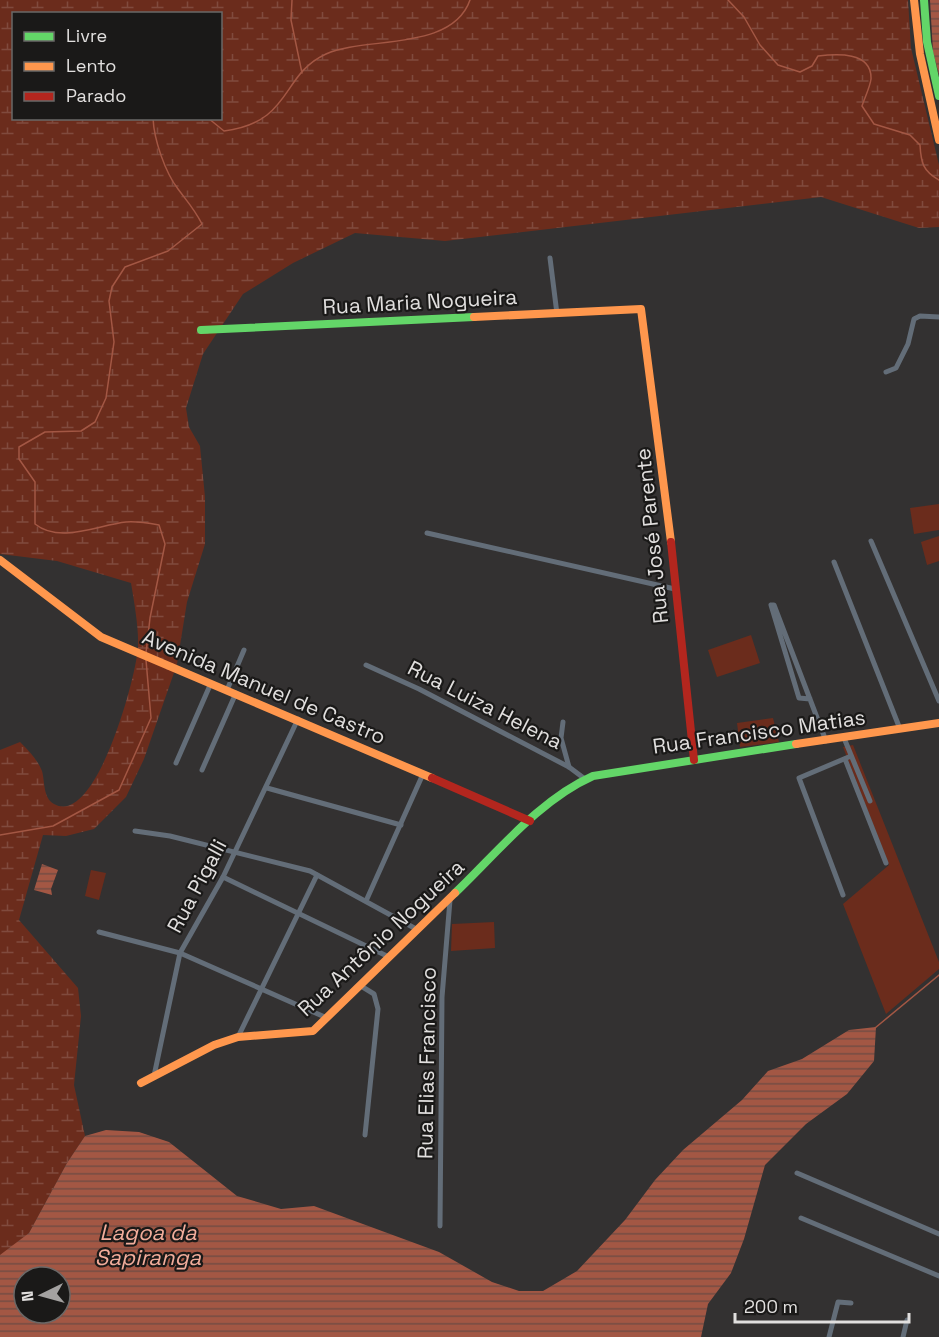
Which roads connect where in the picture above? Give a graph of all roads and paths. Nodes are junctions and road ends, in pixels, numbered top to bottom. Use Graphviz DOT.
graph roads {
  1 [pos="914,0"];
  2 [pos="924,0"];
  3 [pos="939,96"];
  4 [pos="939,140"];
  5 [pos="550,258"];
  6 [pos="641,309"];
  7 [pos="557,314"];
  8 [pos="939,317"];
  9 [pos="201,330"];
  10 [pos="886,372"];
  11 [pos="427,533"];
  12 [pos="871,541"];
  13 [pos="0,560"];
  14 [pos="834,562"];
  15 [pos="675,589"];
  16 [pos="244,650"];
  17 [pos="366,665"];
  18 [pos="211,683"];
  19 [pos="227,690"];
  20 [pos="236,693"];
  21 [pos="810,699"];
  22 [pos="939,701"];
  23 [pos="298,719"];
  24 [pos="563,722"];
  25 [pos="939,723"];
  26 [pos="900,729"];
  27 [pos="844,738"];
  28 [pos="826,741"];
  29 [pos="848,757"];
  30 [pos="694,760"];
  31 [pos="176,763"];
  32 [pos="569,767"];
  33 [pos="202,770"];
  34 [pos="423,774"];
  35 [pos="585,779"];
  36 [pos="267,788"];
  37 [pos="870,801"];
  38 [pos="530,821"];
  39 [pos="400,825"];
  40 [pos="135,831"];
  41 [pos="235,851"];
  42 [pos="886,863"];
  43 [pos="317,874"];
  44 [pos="223,877"];
  45 [pos="843,895"];
  46 [pos="450,900"];
  47 [pos="366,901"];
  48 [pos="298,913"];
  49 [pos="418,930"];
  50 [pos="99,932"];
  51 [pos="180,953"];
  52 [pos="390,957"];
  53 [pos="361,986"];
  54 [pos="261,987"];
  55 [pos="327,1018"];
  56 [pos="238,1036"];
  57 [pos="153,1077"];
  58 [pos="141,1083"];
  59 [pos="365,1135"];
  60 [pos="796,1173"];
  61 [pos="801,1218"];
  62 [pos="440,1226"];
  63 [pos="939,1234"];
  64 [pos="939,1276"];
  65 [pos="851,1303"];
  66 [pos="907,1320"];
  67 [pos="829,1337"];
  68 [pos="903,1337"];
  1 -- 4 [label="main road"];
  2 -- 3 [label="main road"];
  5 -- 7 [label="street"];
  6 -- 7 [label="main road, Rua Maria Nogueira"];
  6 -- 15 [label="main road, Rua José Parente"];
  7 -- 9 [label="main road, Rua Maria Nogueira"];
  8 -- 10 [label="street"];
  11 -- 15 [label="street"];
  12 -- 22 [label="street"];
  13 -- 18 [label="main road, Avenida Manuel de Castro"];
  14 -- 26 [label="street"];
  15 -- 30 [label="main road, Rua José Parente"];
  16 -- 19 [label="street"];
  17 -- 32 [label="street, Rua Luiza Helena"];
  18 -- 19 [label="main road, Avenida Manuel de Castro"];
  18 -- 31 [label="street"];
  19 -- 20 [label="main road, Avenida Manuel de Castro"];
  20 -- 23 [label="main road, Avenida Manuel de Castro"];
  20 -- 33 [label="street"];
  21 -- 21 [label="street"];
  21 -- 28 [label="street"];
  23 -- 34 [label="main road, Avenida Manuel de Castro"];
  23 -- 36 [label="street, Rua Pigalli"];
  24 -- 32 [label="street"];
  25 -- 26 [label="main road, Rua Francisco Matias"];
  26 -- 27 [label="main road, Rua Francisco Matias"];
  27 -- 28 [label="main road, Rua Francisco Matias"];
  27 -- 29 [label="street"];
  28 -- 30 [label="main road, Rua Francisco Matias"];
  29 -- 37 [label="street"];
  29 -- 42 [label="street"];
  29 -- 45 [label="street"];
  30 -- 35 [label="main road, Rua Francisco Matias"];
  32 -- 35 [label="street, Rua Luiza Helena"];
  34 -- 38 [label="main road, Avenida Manuel de Castro"];
  34 -- 39 [label="street"];
  35 -- 38 [label="main road, Rua Antônio Nogueira"];
  36 -- 39 [label="street"];
  36 -- 41 [label="street, Rua Pigalli"];
  38 -- 46 [label="main road, Rua Antônio Nogueira"];
  39 -- 47 [label="street"];
  40 -- 41 [label="street"];
  41 -- 43 [label="street"];
  41 -- 44 [label="street, Rua Pigalli"];
  43 -- 47 [label="street"];
  43 -- 48 [label="street"];
  44 -- 48 [label="street"];
  44 -- 51 [label="street, Rua Pigalli"];
  46 -- 49 [label="main road, Rua Antônio Nogueira"];
  46 -- 62 [label="street, Rua Elias Francisco"];
  47 -- 49 [label="street"];
  48 -- 52 [label="street"];
  48 -- 54 [label="street"];
  49 -- 52 [label="main road, Rua Antônio Nogueira"];
  50 -- 51 [label="street"];
  51 -- 54 [label="street"];
  51 -- 57 [label="street, Rua Pigalli"];
  52 -- 53 [label="main road, Rua Antônio Nogueira"];
  53 -- 55 [label="main road, Rua Antônio Nogueira"];
  53 -- 59 [label="street"];
  54 -- 55 [label="street"];
  54 -- 56 [label="street"];
  55 -- 56 [label="main road, Rua Antônio Nogueira"];
  56 -- 57 [label="main road, Rua Antônio Nogueira"];
  57 -- 58 [label="main road, Rua Antônio Nogueira"];
  60 -- 63 [label="street"];
  61 -- 64 [label="street"];
  65 -- 67 [label="street"];
  66 -- 68 [label="street"];
}
